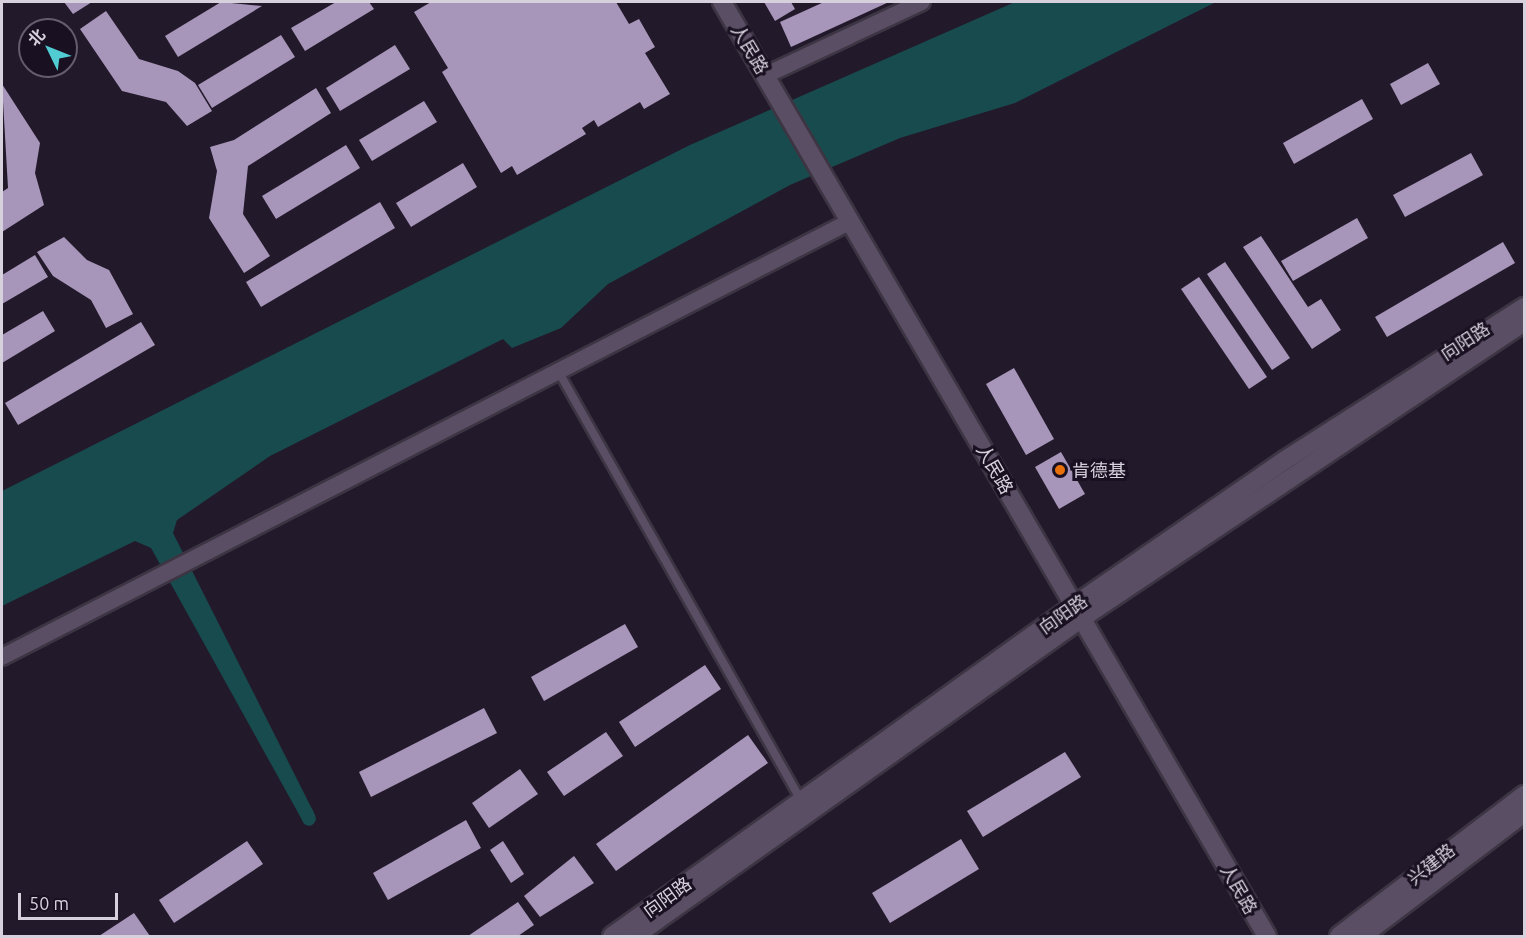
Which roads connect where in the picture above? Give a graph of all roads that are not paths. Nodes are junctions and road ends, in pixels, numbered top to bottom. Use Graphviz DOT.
graph roads {
  1 [pos="722,2"];
  2 [pos="922,2"];
  3 [pos="766,75"];
  4 [pos="851,221"];
  5 [pos="1524,307"];
  6 [pos="1524,322"];
  7 [pos="557,368"];
  8 [pos="1078,612"];
  9 [pos="2,657"];
  10 [pos="1524,795"];
  11 [pos="801,801"];
  12 [pos="1524,813"];
  13 [pos="612,936"];
  14 [pos="636,936"];
  15 [pos="1267,936"];
  16 [pos="1339,936"];
  17 [pos="1362,936"];
  1 -- 3 [label="street, 人民路"];
  2 -- 3 [label="street"];
  3 -- 4 [label="street, 人民路"];
  4 -- 7 [label="street"];
  4 -- 8 [label="street, 人民路"];
  5 -- 8 [label="street, 向阳路"];
  6 -- 8 [label="street, 向阳路"];
  7 -- 9 [label="street"];
  7 -- 11 [label="lane"];
  8 -- 11 [label="street, 向阳路"];
  8 -- 14 [label="street, 向阳路"];
  8 -- 15 [label="street, 人民路"];
  10 -- 16 [label="street, 兴建路"];
  11 -- 13 [label="street, 向阳路"];
  12 -- 17 [label="street, 兴建路"];
}
